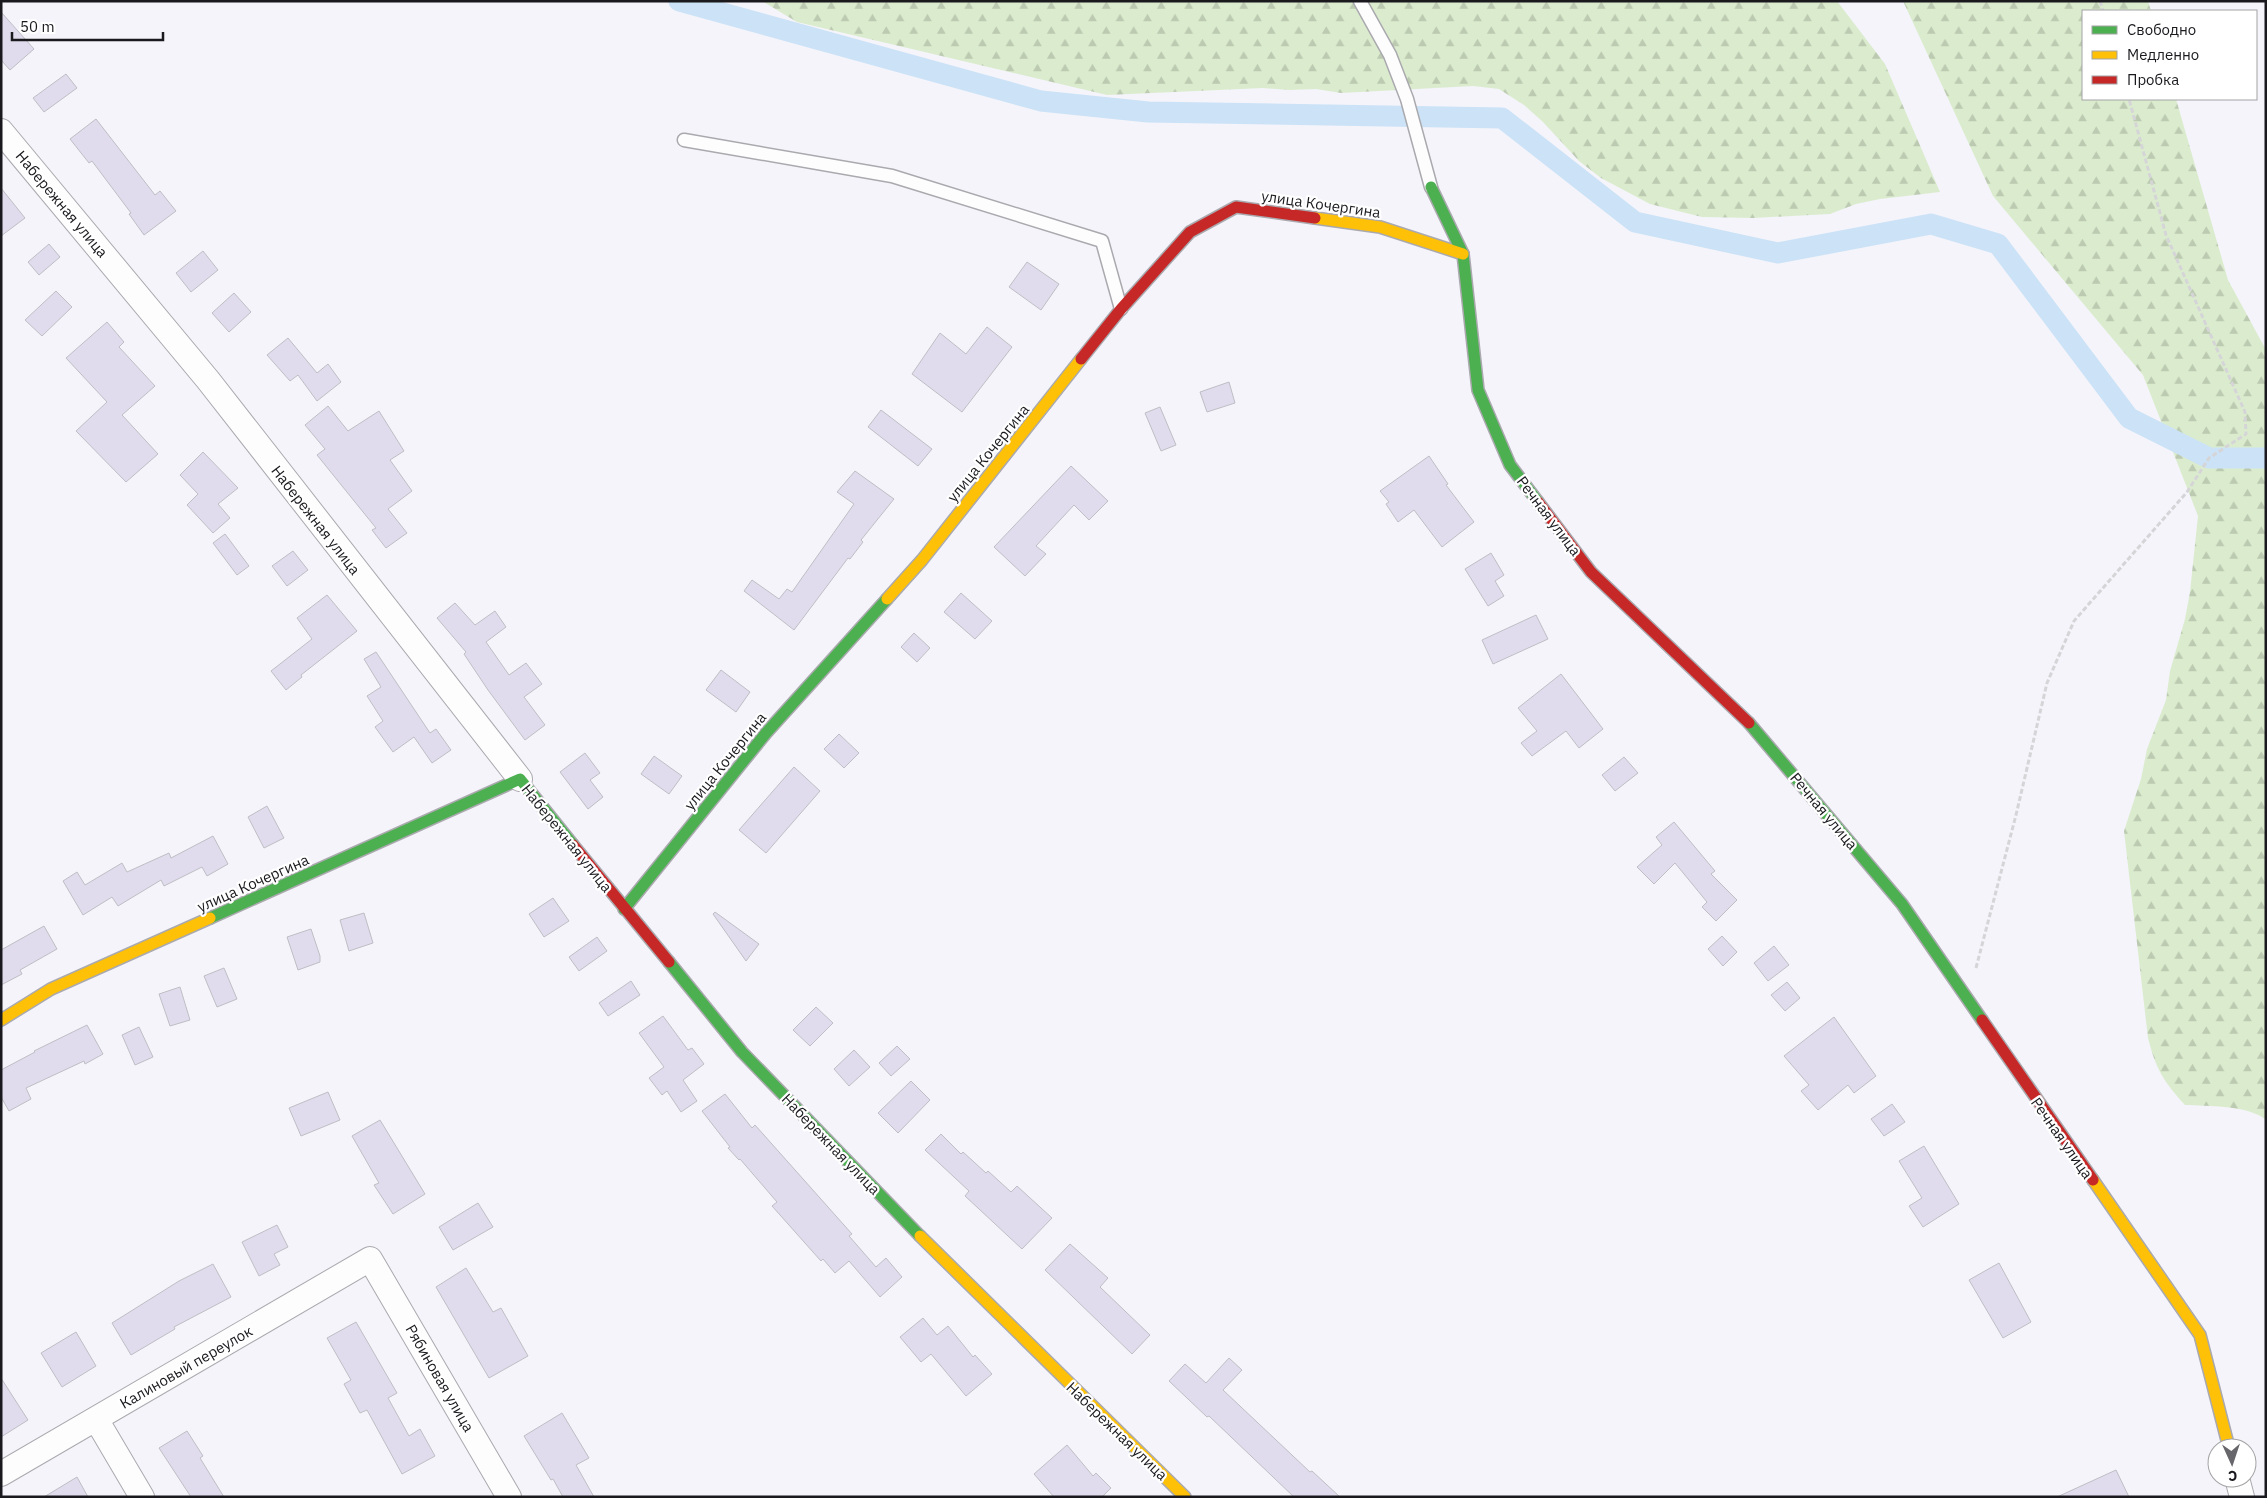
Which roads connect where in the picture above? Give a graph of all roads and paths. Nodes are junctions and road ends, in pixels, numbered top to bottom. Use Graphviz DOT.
graph roads {
  1 [pos="1360,1"];
  2 [pos="2129,100"];
  3 [pos="1,131"];
  4 [pos="684,140"];
  5 [pos="1430,187"];
  6 [pos="1463,254"];
  7 [pos="1121,309"];
  8 [pos="520,779"];
  9 [pos="624,910"];
  10 [pos="1967,1000"];
  11 [pos="1,1020"];
  12 [pos="370,1259"];
  13 [pos="96,1419"];
  14 [pos="2226,1438"];
  15 [pos="1,1474"];
  16 [pos="142,1497"];
  17 [pos="509,1497"];
  18 [pos="1186,1497"];
  1 -- 5 [label="lane"];
  2 -- 10 [label="path"];
  3 -- 8 [label="street, Набережная улица"];
  4 -- 7 [label="lane"];
  5 -- 6 [label="street, Речная улица"];
  6 -- 7 [label="street, улица Кочергина"];
  6 -- 10 [label="street, Речная улица"];
  7 -- 9 [label="street, улица Кочергина"];
  8 -- 9 [label="street, Набережная улица"];
  8 -- 11 [label="street, улица Кочергина"];
  9 -- 18 [label="street, Набережная улица"];
  10 -- 14 [label="street, Речная улица"];
  12 -- 13 [label="street, Калиновый переулок"];
  12 -- 17 [label="street, Рябиновая улица"];
  13 -- 15 [label="street, Калиновый переулок"];
  13 -- 16 [label="street"];
}
